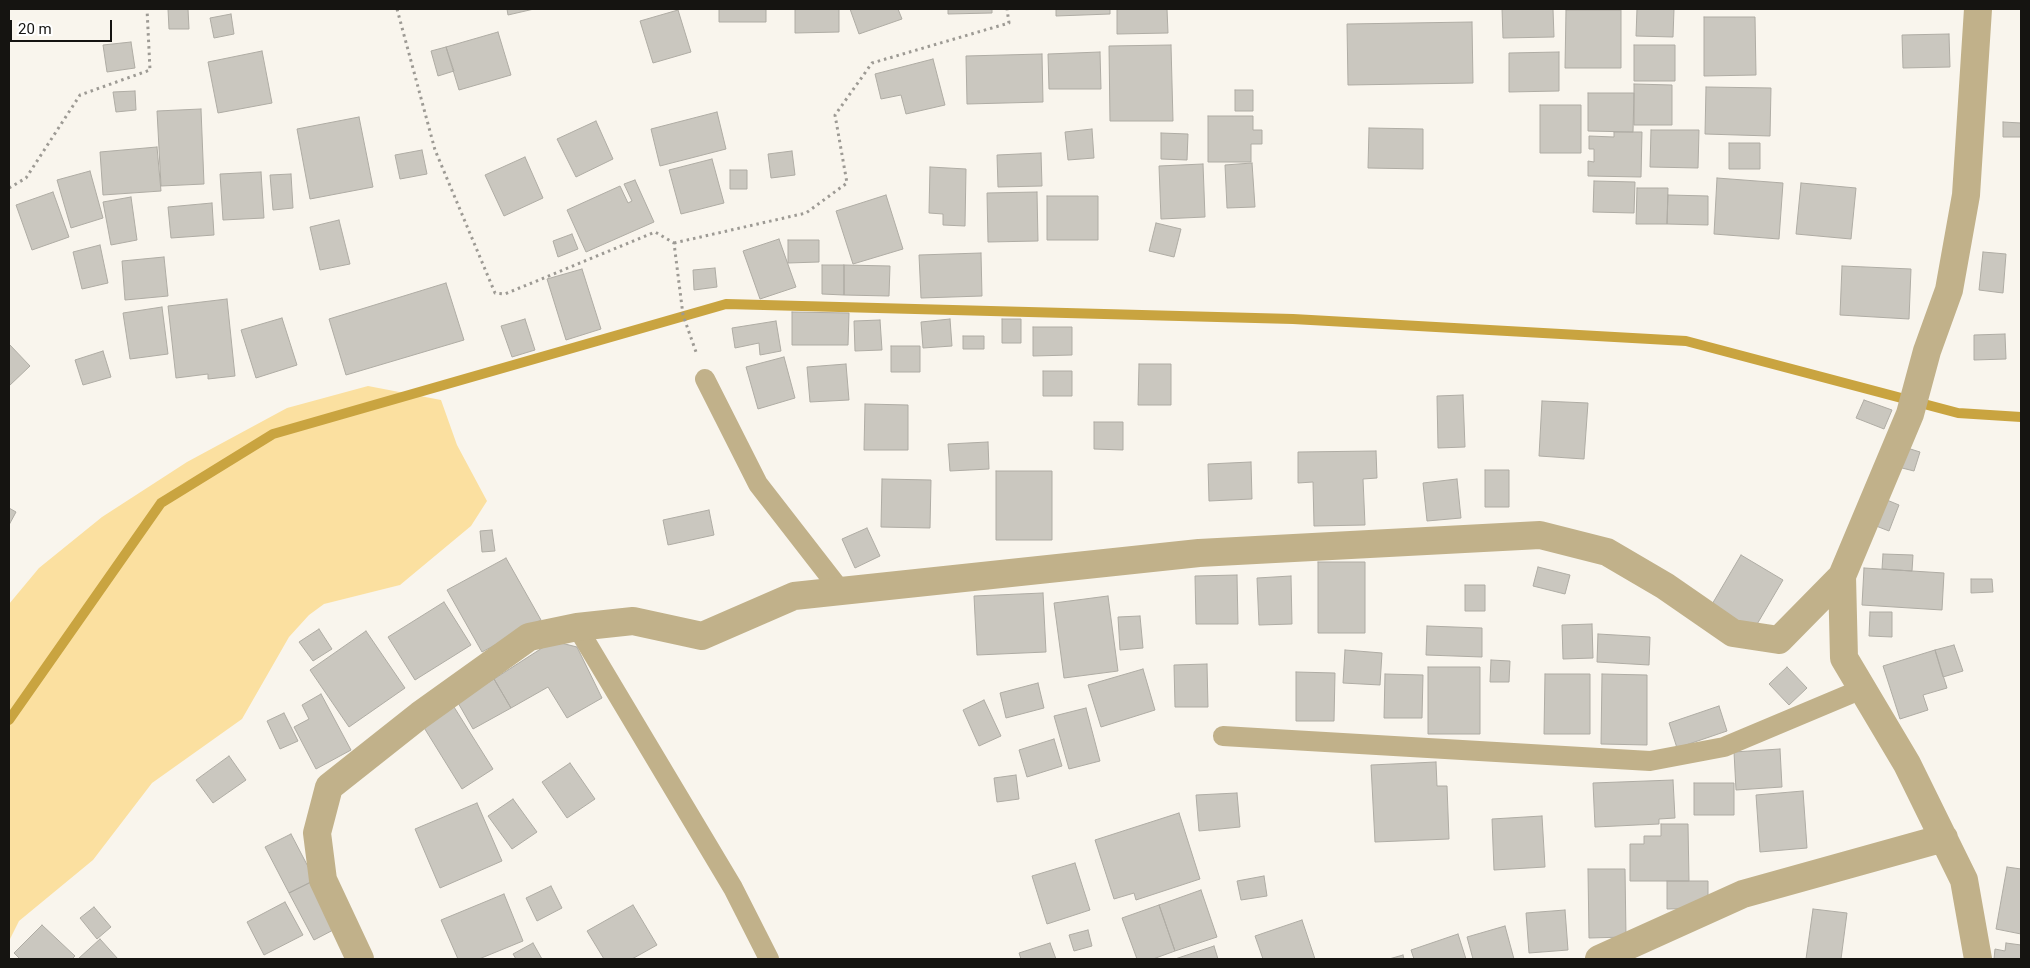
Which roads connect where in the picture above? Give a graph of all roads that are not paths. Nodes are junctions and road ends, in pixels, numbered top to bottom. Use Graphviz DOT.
graph roads {
  1 [pos="1978,9"];
  2 [pos="705,379"];
  3 [pos="1842,576"];
  4 [pos="841,591"];
  5 [pos="577,627"];
  6 [pos="1862,689"];
  7 [pos="1223,736"];
  8 [pos="1944,838"];
  9 [pos="360,959"];
  10 [pos="769,959"];
  11 [pos="1599,959"];
  12 [pos="1978,959"];
  1 -- 3 [label="street"];
  2 -- 4 [label="lane"];
  3 -- 4 [label="street"];
  3 -- 6 [label="street"];
  4 -- 5 [label="street"];
  5 -- 9 [label="street"];
  5 -- 10 [label="lane"];
  6 -- 7 [label="lane"];
  6 -- 8 [label="street"];
  8 -- 11 [label="street"];
  8 -- 12 [label="street"];
}
